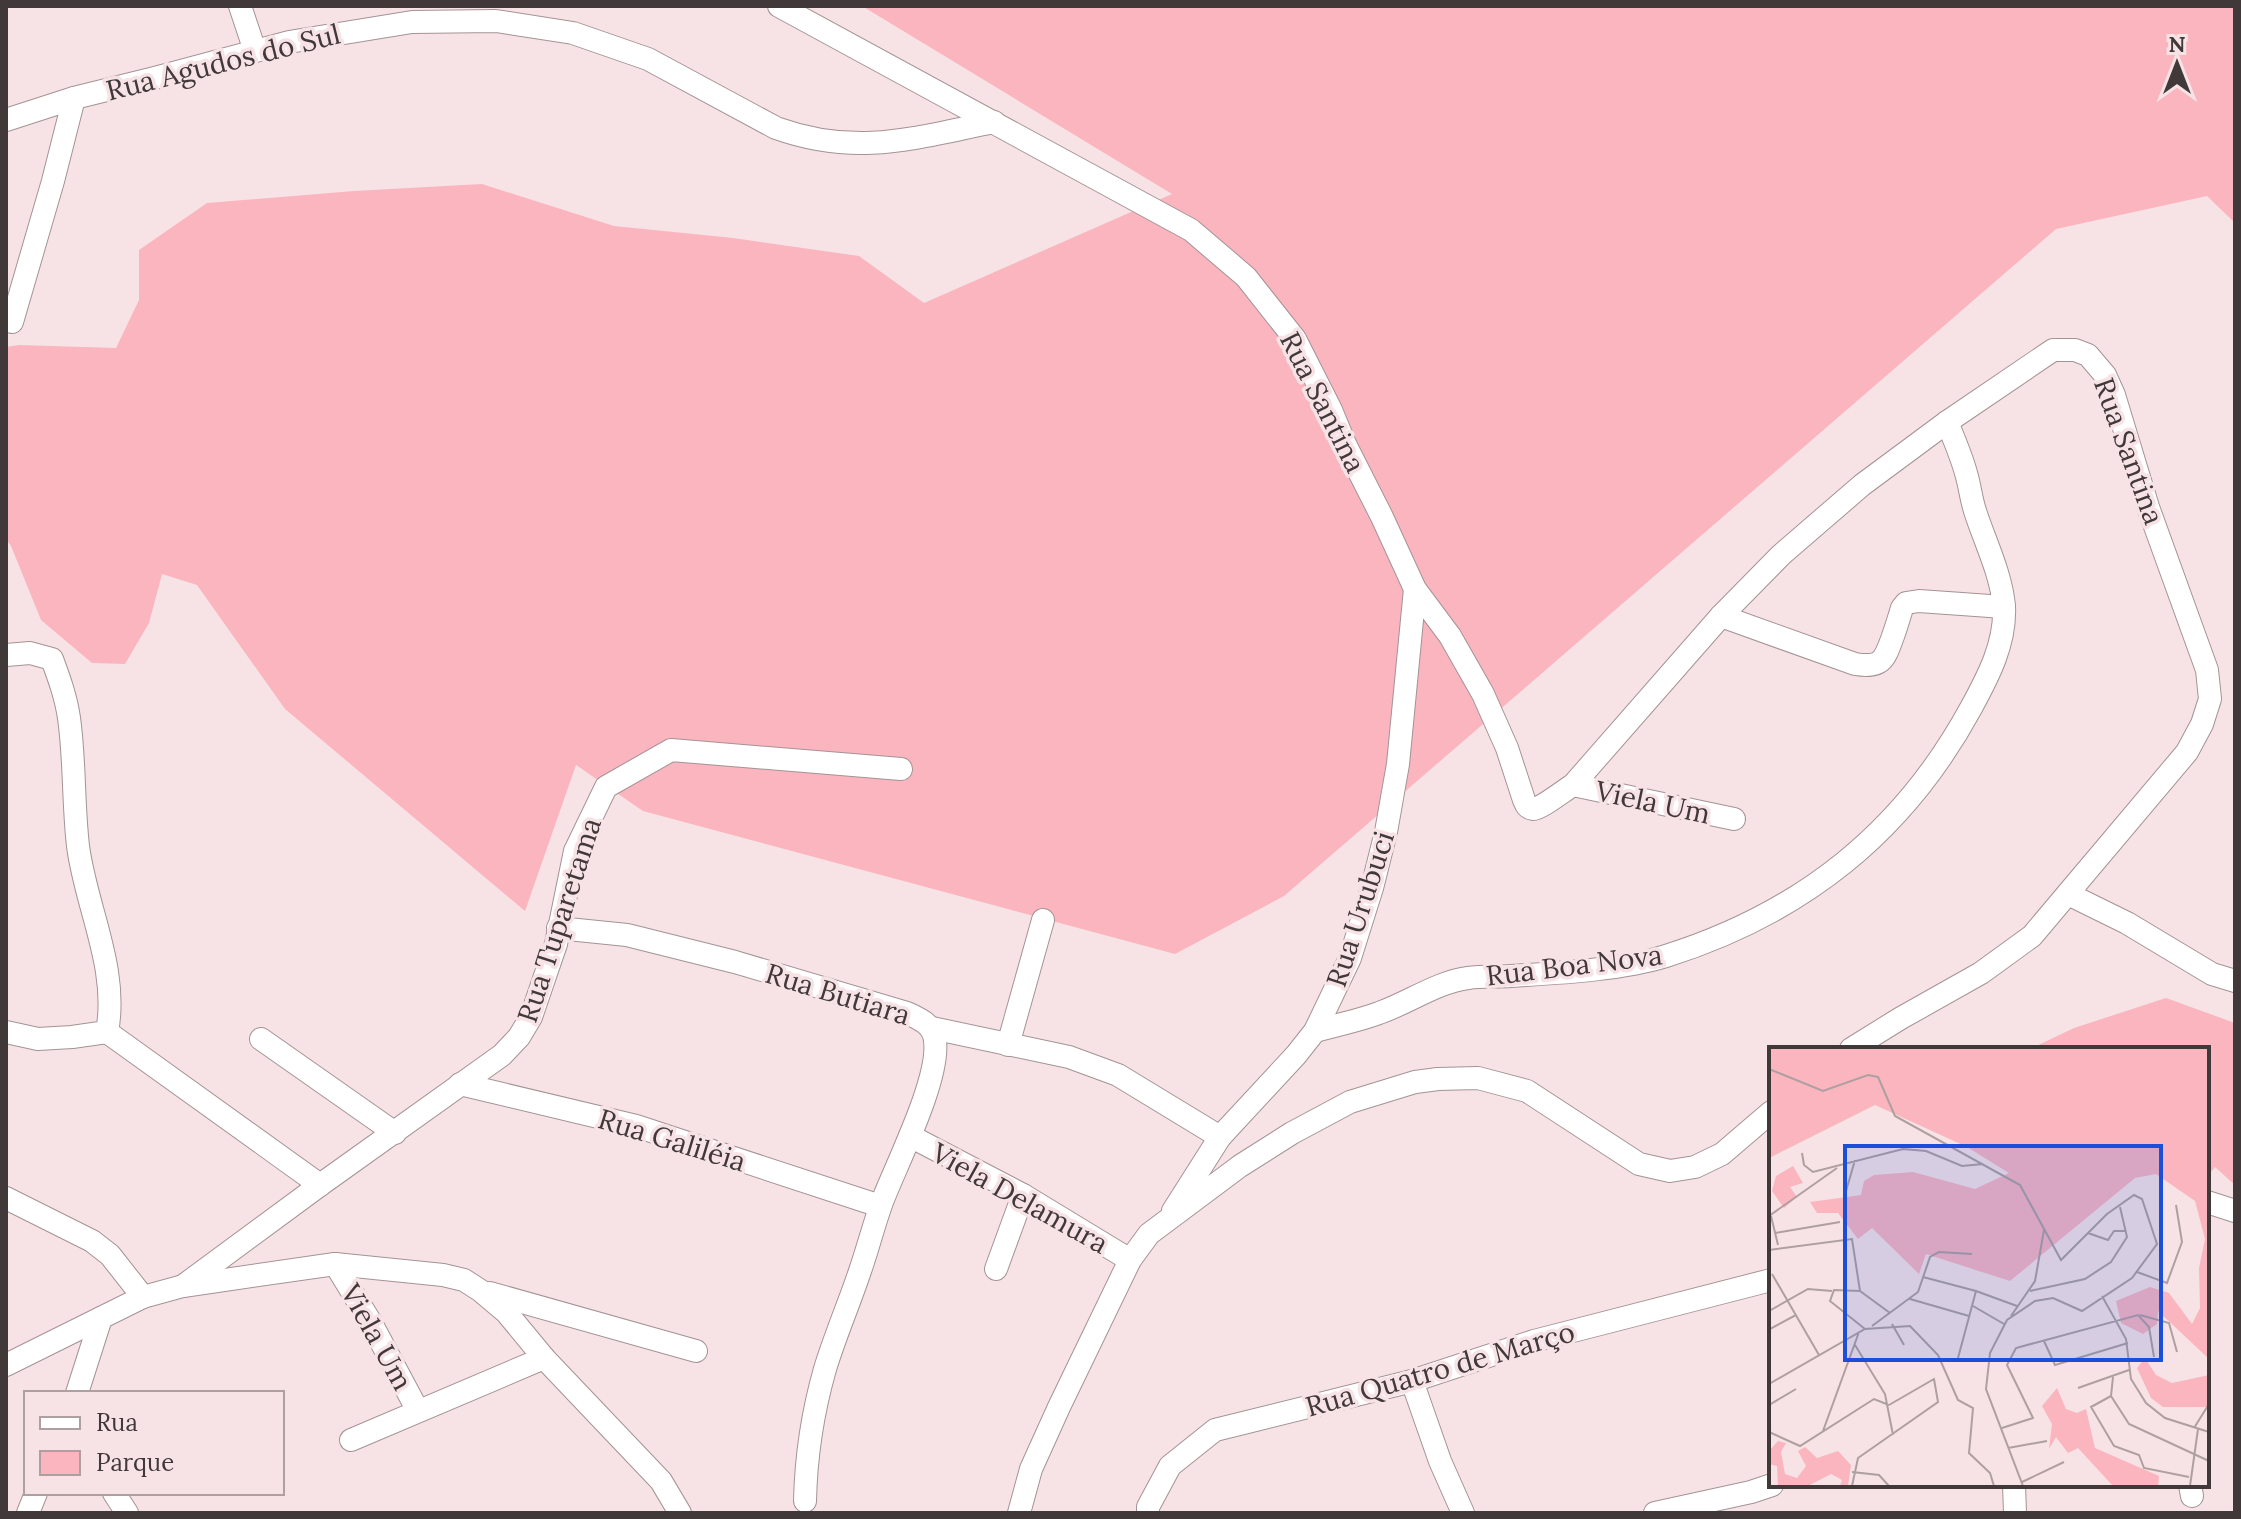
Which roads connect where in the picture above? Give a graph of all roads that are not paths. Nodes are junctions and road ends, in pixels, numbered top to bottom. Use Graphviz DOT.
graph roads {
  1 [pos="240,6"];
  2 [pos="779,6"];
  3 [pos="255,51"];
  4 [pos="74,98"];
  5 [pos="6,120"];
  6 [pos="994,122"];
  7 [pos="12,322"];
  8 [pos="1947,422"];
  9 [pos="1415,589"];
  10 [pos="2004,607"];
  11 [pos="1721,616"];
  12 [pos="6,655"];
  13 [pos="901,769"];
  14 [pos="1573,785"];
  15 [pos="1734,819"];
  16 [pos="2068,894"];
  17 [pos="1043,920"];
  18 [pos="558,928"];
  19 [pos="2235,981"];
  20 [pos="932,1028"];
  21 [pos="1315,1031"];
  22 [pos="6,1032"];
  23 [pos="107,1032"];
  24 [pos="261,1039"];
  25 [pos="1008,1045"];
  26 [pos="1854,1047"];
  27 [pos="460,1084"];
  28 [pos="1769,1114"];
  29 [pos="395,1133"];
  30 [pos="910,1136"];
  31 [pos="1220,1137"];
  32 [pos="320,1185"];
  33 [pos="1023,1195"];
  34 [pos="6,1198"];
  35 [pos="2209,1203"];
  36 [pos="880,1206"];
  37 [pos="2235,1211"];
  38 [pos="1166,1223"];
  39 [pos="1130,1260"];
  40 [pos="335,1264"];
  41 [pos="996,1269"];
  42 [pos="1769,1281"];
  43 [pos="183,1286"];
  44 [pos="481,1291"];
  45 [pos="143,1297"];
  46 [pos="101,1318"];
  47 [pos="696,1351"];
  48 [pos="544,1358"];
  49 [pos="6,1365"];
  50 [pos="1412,1381"];
  51 [pos="78,1391"];
  52 [pos="418,1411"];
  53 [pos="351,1440"];
  54 [pos="1769,1486"];
  55 [pos="2014,1487"];
  56 [pos="115,1495"];
  57 [pos="805,1501"];
  58 [pos="127,1513"];
  59 [pos="680,1513"];
  60 [pos="1019,1513"];
  61 [pos="1148,1513"];
  62 [pos="1463,1513"];
  63 [pos="1655,1513"];
  64 [pos="2015,1513"];
  1 -- 3 [label="street"];
  2 -- 6 [label="street, Rua Santina"];
  3 -- 4 [label="street, Rua Agudos do Sul"];
  3 -- 6 [label="street, Rua Agudos do Sul"];
  4 -- 5 [label="street, Rua Agudos do Sul"];
  4 -- 7 [label="street"];
  6 -- 9 [label="street, Rua Santina"];
  8 -- 10 [label="street, Rua Boa Nova"];
  8 -- 11 [label="street, Rua Santina"];
  8 -- 16 [label="street, Rua Santina"];
  9 -- 14 [label="street, Rua Santina"];
  9 -- 21 [label="street, Rua Urubuci"];
  10 -- 11 [label="street"];
  10 -- 21 [label="street, Rua Boa Nova"];
  11 -- 14 [label="street, Rua Santina"];
  12 -- 23 [label="street"];
  13 -- 18 [label="street, Rua Tuparetama"];
  14 -- 15 [label="street, Viela Um"];
  16 -- 19 [label="street"];
  16 -- 26 [label="street, Rua Santina"];
  17 -- 25 [label="street"];
  18 -- 20 [label="street, Rua Butiara"];
  18 -- 27 [label="street, Rua Tuparetama"];
  20 -- 25 [label="street"];
  20 -- 30 [label="street, Rua Butiara"];
  21 -- 31 [label="street, Rua Urubuci"];
  22 -- 23 [label="street"];
  23 -- 32 [label="street"];
  24 -- 29 [label="street"];
  25 -- 31 [label="street"];
  27 -- 29 [label="street, Rua Tuparetama"];
  27 -- 36 [label="street, Rua Galiléia"];
  28 -- 38 [label="street"];
  29 -- 32 [label="street, Rua Tuparetama"];
  30 -- 33 [label="street, Viela Delamura"];
  30 -- 36 [label="street, Rua Butiara"];
  31 -- 38 [label="street, Rua Urubuci"];
  32 -- 43 [label="street, Rua Tuparetama"];
  33 -- 39 [label="street, Viela Delamura"];
  33 -- 41 [label="street"];
  34 -- 45 [label="street"];
  35 -- 37 [label="street"];
  36 -- 57 [label="street"];
  38 -- 39 [label="street"];
  39 -- 60 [label="street"];
  40 -- 43 [label="street"];
  40 -- 44 [label="street"];
  40 -- 52 [label="street, Viela Um"];
  42 -- 50 [label="street, Rua Quatro de Março"];
  43 -- 45 [label="street"];
  44 -- 47 [label="street"];
  44 -- 48 [label="street"];
  45 -- 46 [label="street"];
  46 -- 49 [label="street"];
  46 -- 51 [label="street"];
  48 -- 52 [label="street"];
  48 -- 59 [label="street"];
  50 -- 61 [label="street, Rua Quatro de Março"];
  50 -- 62 [label="street"];
  52 -- 53 [label="street"];
  54 -- 63 [label="street"];
  55 -- 64 [label="street"];
  56 -- 58 [label="street"];
}
